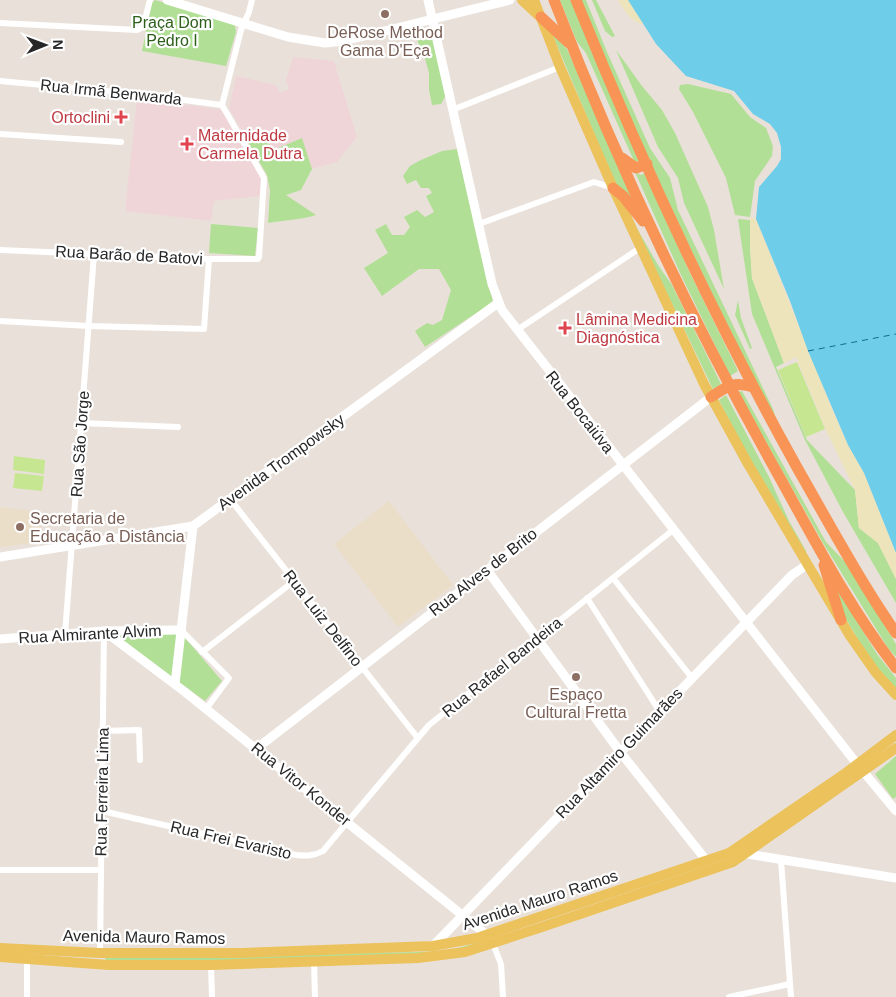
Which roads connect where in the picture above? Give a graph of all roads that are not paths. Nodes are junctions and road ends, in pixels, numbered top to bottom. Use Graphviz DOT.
graph roads {
  1 [pos="150,0"];
  2 [pos="167,0"];
  3 [pos="252,0"];
  4 [pos="428,0"];
  5 [pos="522,0"];
  6 [pos="534,0"];
  7 [pos="554,0"];
  8 [pos="576,0"];
  9 [pos="505,1"];
  10 [pos="540,17"];
  11 [pos="432,20"];
  12 [pos="0,23"];
  13 [pos="244,23"];
  14 [pos="571,45"];
  15 [pos="560,67"];
  16 [pos="0,81"];
  17 [pos="222,105"];
  18 [pos="452,110"];
  19 [pos="0,134"];
  20 [pos="121,142"];
  21 [pos="619,155"];
  22 [pos="647,164"];
  23 [pos="612,188"];
  24 [pos="479,224"];
  25 [pos="658,242"];
  26 [pos="640,248"];
  27 [pos="0,250"];
  28 [pos="94,254"];
  29 [pos="209,259"];
  30 [pos="498,303"];
  31 [pos="0,321"];
  32 [pos="89,326"];
  33 [pos="517,330"];
  34 [pos="728,385"];
  35 [pos="752,387"];
  36 [pos="711,397"];
  37 [pos="81,423"];
  38 [pos="178,427"];
  39 [pos="622,465"];
  40 [pos="230,499"];
  41 [pos="193,526"];
  42 [pos="673,530"];
  43 [pos="72,546"];
  44 [pos="818,547"];
  45 [pos="0,557"];
  46 [pos="808,564"];
  47 [pos="487,570"];
  48 [pos="613,578"];
  49 [pos="294,581"];
  50 [pos="588,598"];
  51 [pos="841,620"];
  52 [pos="746,623"];
  53 [pos="180,630"];
  54 [pos="104,631"];
  55 [pos="896,633"];
  56 [pos="65,634"];
  57 [pos="537,638"];
  58 [pos="0,639"];
  59 [pos="202,652"];
  60 [pos="361,667"];
  61 [pos="896,668"];
  62 [pos="177,669"];
  63 [pos="163,675"];
  64 [pos="692,678"];
  65 [pos="175,684"];
  66 [pos="896,695"];
  67 [pos="206,709"];
  68 [pos="660,712"];
  69 [pos="103,731"];
  70 [pos="896,735"];
  71 [pos="417,737"];
  72 [pos="896,748"];
  73 [pos="256,749"];
  74 [pos="621,752"];
  75 [pos="140,760"];
  76 [pos="860,767"];
  77 [pos="102,811"];
  78 [pos="896,811"];
  79 [pos="348,822"];
  80 [pos="729,853"];
  81 [pos="746,854"];
  82 [pos="706,860"];
  83 [pos="781,860"];
  84 [pos="0,870"];
  85 [pos="101,870"];
  86 [pos="896,878"];
  87 [pos="462,916"];
  88 [pos="490,940"];
  89 [pos="433,946"];
  90 [pos="0,948"];
  91 [pos="0,958"];
  92 [pos="27,959"];
  93 [pos="100,959"];
  94 [pos="314,962"];
  95 [pos="211,965"];
  96 [pos="790,984"];
  97 [pos="27,997"];
  98 [pos="212,997"];
  99 [pos="315,997"];
  100 [pos="503,997"];
  101 [pos="729,997"];
  102 [pos="791,997"];
  1 -- 12 [label="street"];
  2 -- 13 [label="main road"];
  3 -- 13 [label="street"];
  4 -- 11 [label="main road, Rua Bocaiúva"];
  5 -- 10 [label="main road"];
  6 -- 10 [label="main road"];
  7 -- 14 [label="highway"];
  8 -- 22 [label="highway"];
  9 -- 11 [label="main road"];
  10 -- 14 [label="highway"];
  10 -- 15 [label="main road"];
  11 -- 13 [label="main road"];
  11 -- 18 [label="main road, Rua Bocaiúva"];
  13 -- 17 [label="street"];
  14 -- 21 [label="highway"];
  15 -- 18 [label="street"];
  15 -- 23 [label="main road"];
  16 -- 17 [label="street, Rua Irmã Benwarda"];
  17 -- 29 [label="street, Rua Barão de Batovi"];
  18 -- 24 [label="main road, Rua Bocaiúva"];
  19 -- 20 [label="street"];
  21 -- 22 [label="highway"];
  21 -- 25 [label="highway"];
  22 -- 35 [label="highway"];
  23 -- 24 [label="street"];
  23 -- 25 [label="highway"];
  23 -- 26 [label="main road"];
  24 -- 30 [label="main road, Rua Bocaiúva"];
  25 -- 34 [label="highway"];
  26 -- 33 [label="street"];
  26 -- 36 [label="main road"];
  27 -- 28 [label="street, Rua Barão de Batovi"];
  28 -- 29 [label="street, Rua Barão de Batovi"];
  28 -- 32 [label="street, Rua São Jorge"];
  29 -- 32 [label="street"];
  30 -- 33 [label="main road, Rua Bocaiúva"];
  30 -- 40 [label="main road, Avenida Trompowsky"];
  31 -- 32 [label="street"];
  32 -- 37 [label="street, Rua São Jorge"];
  33 -- 39 [label="main road, Rua Bocaiúva"];
  34 -- 35 [label="highway"];
  34 -- 36 [label="highway"];
  34 -- 44 [label="highway"];
  35 -- 55 [label="highway"];
  36 -- 39 [label="main road, Rua Alves de Brito"];
  36 -- 46 [label="main road"];
  37 -- 38 [label="street"];
  37 -- 43 [label="street, Rua São Jorge"];
  39 -- 42 [label="main road, Rua Bocaiúva"];
  39 -- 47 [label="main road, Rua Alves de Brito"];
  40 -- 41 [label="main road, Avenida Trompowsky"];
  40 -- 49 [label="street, Rua Luiz Delfino"];
  41 -- 43 [label="main road"];
  41 -- 53 [label="main road"];
  42 -- 48 [label="street, Rua Rafael Bandeira"];
  42 -- 52 [label="main road, Rua Bocaiúva"];
  43 -- 45 [label="main road"];
  43 -- 56 [label="street, Rua São Jorge"];
  44 -- 51 [label="highway"];
  44 -- 61 [label="highway"];
  46 -- 51 [label="main road"];
  46 -- 52 [label="main road, Rua Altamiro Guimarães"];
  47 -- 57 [label="main road"];
  47 -- 60 [label="main road, Rua Alves de Brito"];
  48 -- 50 [label="street, Rua Rafael Bandeira"];
  48 -- 64 [label="street"];
  49 -- 59 [label="street"];
  49 -- 60 [label="street, Rua Luiz Delfino"];
  50 -- 57 [label="street, Rua Rafael Bandeira"];
  50 -- 68 [label="street"];
  51 -- 66 [label="main road"];
  52 -- 64 [label="main road, Rua Altamiro Guimarães"];
  52 -- 76 [label="main road, Rua Bocaiúva"];
  53 -- 54 [label="main road, Rua Almirante Alvim"];
  53 -- 59 [label="street"];
  53 -- 62 [label="main road"];
  54 -- 56 [label="main road, Rua Almirante Alvim"];
  54 -- 63 [label="main road, Rua Vitor Konder"];
  54 -- 69 [label="street, Rua Ferreira Lima"];
  56 -- 58 [label="main road, Rua Almirante Alvim"];
  57 -- 71 [label="street, Rua Rafael Bandeira"];
  57 -- 74 [label="main road"];
  59 -- 67 [label="street"];
  60 -- 71 [label="street, Rua Luiz Delfino"];
  60 -- 73 [label="main road, Rua Alves de Brito"];
  62 -- 63 [label="main road"];
  62 -- 65 [label="main road"];
  63 -- 65 [label="main road, Rua Vitor Konder"];
  64 -- 68 [label="main road, Rua Altamiro Guimarães"];
  65 -- 67 [label="main road, Rua Vitor Konder"];
  67 -- 73 [label="main road, Rua Vitor Konder"];
  68 -- 74 [label="main road, Rua Altamiro Guimarães"];
  69 -- 75 [label="street"];
  69 -- 77 [label="street, Rua Ferreira Lima"];
  70 -- 76 [label="main road, Avenida Mauro Ramos"];
  71 -- 79 [label="street, Rua Rafael Bandeira"];
  72 -- 76 [label="main road, Avenida Mauro Ramos"];
  73 -- 79 [label="main road, Rua Vitor Konder"];
  74 -- 82 [label="main road"];
  74 -- 87 [label="main road, Rua Altamiro Guimarães"];
  76 -- 78 [label="main road, Rua Bocaiúva"];
  76 -- 80 [label="main road, Avenida Mauro Ramos"];
  76 -- 81 [label="main road, Avenida Mauro Ramos"];
  77 -- 79 [label="street, Rua Frei Evaristo"];
  77 -- 85 [label="street, Rua Ferreira Lima"];
  79 -- 87 [label="main road, Rua Vitor Konder"];
  80 -- 81 [label="main road"];
  80 -- 82 [label="main road, Avenida Mauro Ramos"];
  81 -- 83 [label="main road"];
  81 -- 88 [label="main road, Avenida Mauro Ramos"];
  82 -- 88 [label="main road, Avenida Mauro Ramos"];
  83 -- 86 [label="main road"];
  83 -- 96 [label="street"];
  84 -- 85 [label="street"];
  85 -- 93 [label="street, Rua Ferreira Lima"];
  87 -- 88 [label="main road, Rua Vitor Konder"];
  87 -- 89 [label="main road, Rua Altamiro Guimarães"];
  88 -- 89 [label="main road, Avenida Mauro Ramos"];
  88 -- 94 [label="main road, Avenida Mauro Ramos"];
  88 -- 100 [label="street"];
  89 -- 93 [label="main road, Avenida Mauro Ramos"];
  90 -- 93 [label="main road, Avenida Mauro Ramos"];
  91 -- 92 [label="main road, Avenida Mauro Ramos"];
  92 -- 93 [label="main road, Avenida Mauro Ramos"];
  92 -- 97 [label="street"];
  93 -- 95 [label="main road, Avenida Mauro Ramos"];
  94 -- 95 [label="main road, Avenida Mauro Ramos"];
  94 -- 99 [label="street"];
  95 -- 98 [label="street"];
  96 -- 101 [label="street"];
  96 -- 102 [label="street"];
}
